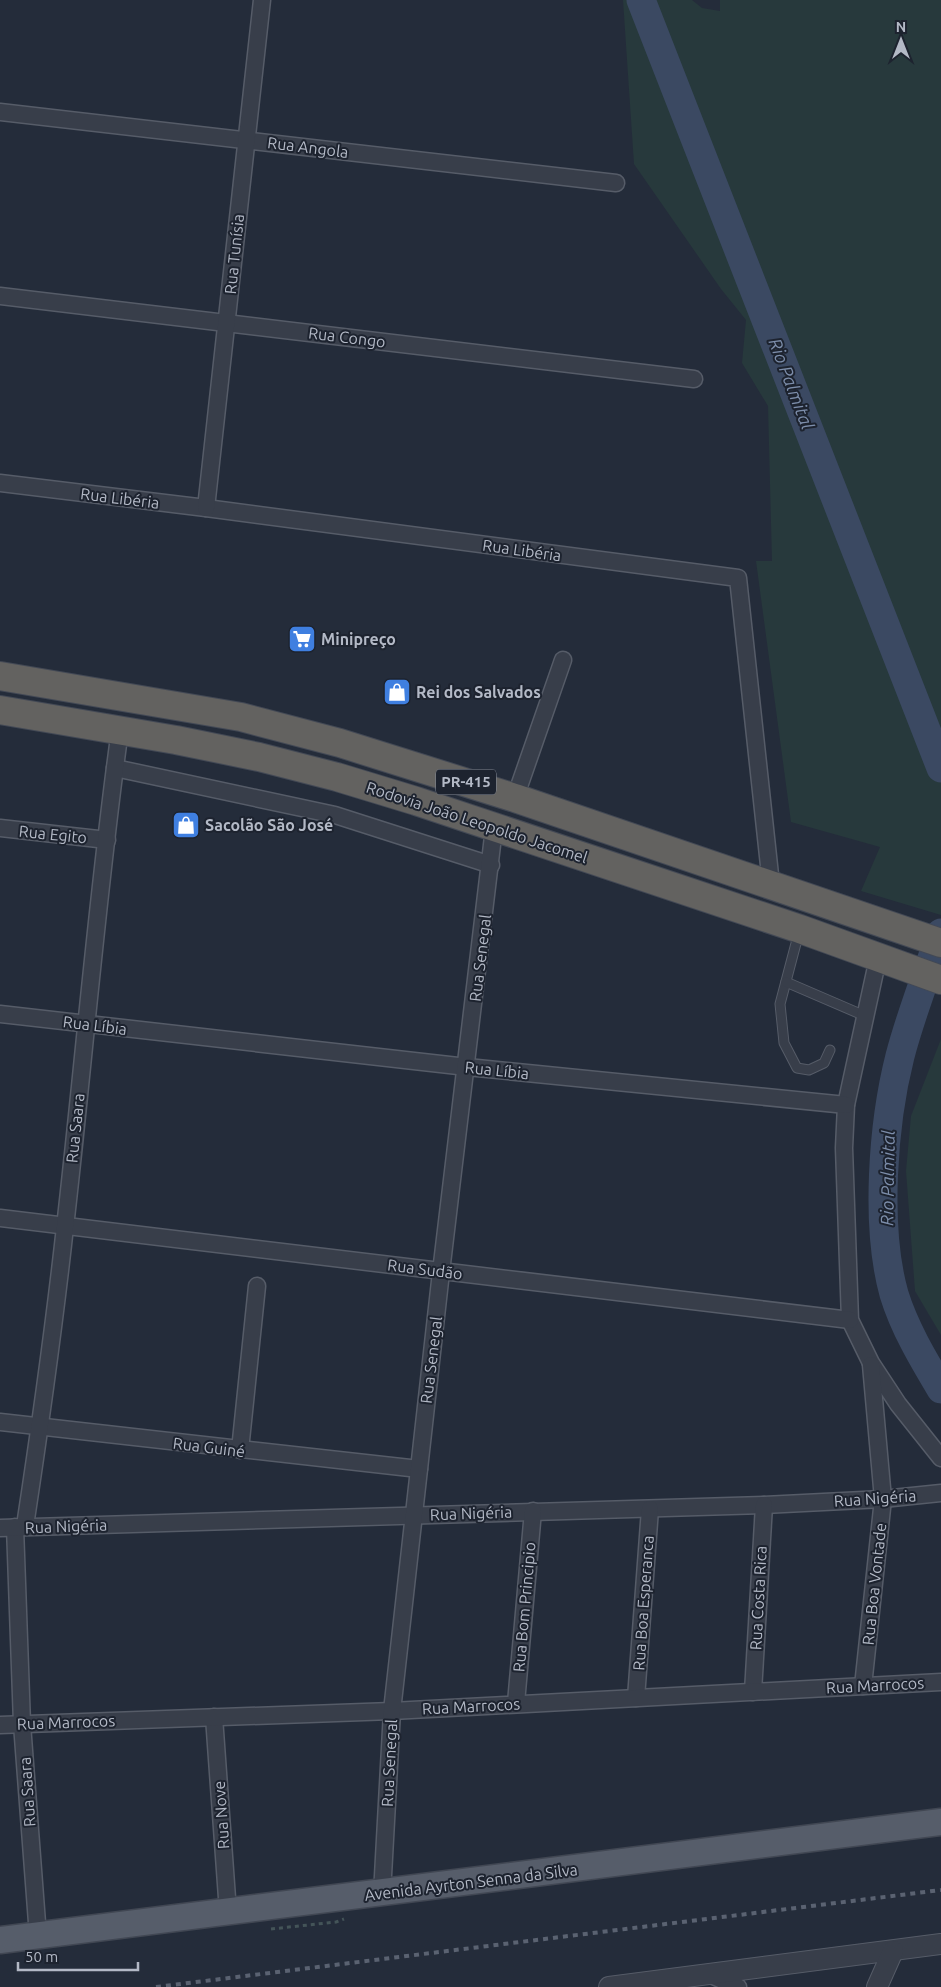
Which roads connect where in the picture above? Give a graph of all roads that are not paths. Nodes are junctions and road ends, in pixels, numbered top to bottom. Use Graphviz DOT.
graph roads {
  1 [pos="262,0"];
  2 [pos="0,112"];
  3 [pos="247,140"];
  4 [pos="616,183"];
  5 [pos="0,296"];
  6 [pos="227,322"];
  7 [pos="694,379"];
  8 [pos="0,483"];
  9 [pos="206,508"];
  10 [pos="563,660"];
  11 [pos="0,676"];
  12 [pos="0,710"];
  13 [pos="120,730"];
  14 [pos="115,768"];
  15 [pos="515,798"];
  16 [pos="0,828"];
  17 [pos="494,828"];
  18 [pos="107,840"];
  19 [pos="491,865"];
  20 [pos="771,884"];
  21 [pos="800,929"];
  22 [pos="930,939"];
  23 [pos="878,958"];
  24 [pos="941,980"];
  25 [pos="786,982"];
  26 [pos="0,1014"];
  27 [pos="865,1016"];
  28 [pos="85,1024"];
  29 [pos="830,1050"];
  30 [pos="466,1067"];
  31 [pos="846,1105"];
  32 [pos="0,1218"];
  33 [pos="65,1225"];
  34 [pos="441,1272"];
  35 [pos="257,1286"];
  36 [pos="850,1320"];
  37 [pos="870,1363"];
  38 [pos="0,1422"];
  39 [pos="40,1427"];
  40 [pos="240,1450"];
  41 [pos="941,1458"];
  42 [pos="419,1469"];
  43 [pos="941,1493"];
  44 [pos="883,1500"];
  45 [pos="764,1505"];
  46 [pos="650,1508"];
  47 [pos="533,1511"];
  48 [pos="414,1516"];
  49 [pos="13,1527"];
  50 [pos="941,1682"];
  51 [pos="863,1686"];
  52 [pos="752,1692"];
  53 [pos="636,1698"];
  54 [pos="516,1703"];
  55 [pos="392,1711"];
  56 [pos="214,1717"];
  57 [pos="22,1724"];
  58 [pos="0,1725"];
  59 [pos="941,1822"];
  60 [pos="382,1894"];
  61 [pos="228,1912"];
  62 [pos="38,1936"];
  63 [pos="0,1940"];
  64 [pos="941,1944"];
  65 [pos="893,1951"];
  66 [pos="709,1974"];
  67 [pos="609,1987"];
  68 [pos="738,1987"];
  69 [pos="877,1987"];
  1 -- 3 [label="street, Rua Tunísia"];
  2 -- 3 [label="street, Rua Angola"];
  3 -- 4 [label="street, Rua Angola"];
  3 -- 6 [label="street, Rua Tunísia"];
  5 -- 6 [label="street, Rua Congo"];
  6 -- 7 [label="street, Rua Congo"];
  6 -- 9 [label="street, Rua Tunísia"];
  8 -- 9 [label="street, Rua Libéria"];
  9 -- 20 [label="street, Rua Libéria"];
  10 -- 15 [label="street"];
  11 -- 15 [label="highway, Rodovia João Leopoldo Jacomel / PR-415"];
  12 -- 13 [label="highway, Rodovia João Leopoldo Jacomel / PR-415"];
  13 -- 14 [label="street, Rua Saara"];
  13 -- 17 [label="highway, Rodovia João Leopoldo Jacomel / PR-415"];
  14 -- 18 [label="street, Rua Saara"];
  14 -- 19 [label="street"];
  15 -- 20 [label="highway, Rodovia João Leopoldo Jacomel / PR-415"];
  16 -- 18 [label="street, Rua Egito"];
  17 -- 19 [label="street, Rua Senegal"];
  17 -- 21 [label="highway, Rodovia João Leopoldo Jacomel / PR-415"];
  18 -- 28 [label="street, Rua Saara"];
  19 -- 30 [label="street, Rua Senegal"];
  20 -- 22 [label="highway, Rodovia João Leopoldo Jacomel / PR-415"];
  21 -- 23 [label="highway, Rodovia João Leopoldo Jacomel / PR-415"];
  21 -- 25 [label="lane"];
  23 -- 24 [label="highway, Rodovia João Leopoldo Jacomel / PR-415"];
  23 -- 27 [label="street"];
  25 -- 27 [label="lane"];
  25 -- 29 [label="lane"];
  26 -- 28 [label="street, Rua Líbia"];
  27 -- 31 [label="street"];
  28 -- 30 [label="street, Rua Líbia"];
  28 -- 33 [label="street, Rua Saara"];
  30 -- 31 [label="street, Rua Líbia"];
  30 -- 34 [label="street, Rua Senegal"];
  31 -- 36 [label="street"];
  32 -- 33 [label="street, Rua Sudão"];
  33 -- 34 [label="street, Rua Sudão"];
  33 -- 39 [label="street, Rua Saara"];
  34 -- 36 [label="street, Rua Sudão"];
  34 -- 42 [label="street, Rua Senegal"];
  35 -- 40 [label="street"];
  36 -- 37 [label="street"];
  37 -- 41 [label="street"];
  37 -- 44 [label="street, Rua Boa Vontade"];
  38 -- 39 [label="street, Rua Guiné"];
  39 -- 40 [label="street, Rua Guiné"];
  39 -- 49 [label="street, Rua Saara"];
  40 -- 42 [label="street, Rua Guiné"];
  42 -- 48 [label="street, Rua Senegal"];
  43 -- 44 [label="street, Rua Nigéria"];
  44 -- 45 [label="street, Rua Nigéria"];
  44 -- 51 [label="street, Rua Boa Vontade"];
  45 -- 46 [label="street, Rua Nigéria"];
  45 -- 52 [label="street, Rua Costa Rica"];
  46 -- 47 [label="street, Rua Nigéria"];
  46 -- 53 [label="street, Rua Boa Esperanca"];
  47 -- 48 [label="street, Rua Nigéria"];
  47 -- 54 [label="street, Rua Bom Principio"];
  48 -- 49 [label="street, Rua Nigéria"];
  48 -- 55 [label="street, Rua Senegal"];
  49 -- 57 [label="street, Rua Saara"];
  50 -- 51 [label="street, Rua Marrocos"];
  51 -- 52 [label="street, Rua Marrocos"];
  52 -- 53 [label="street, Rua Marrocos"];
  53 -- 54 [label="street, Rua Marrocos"];
  54 -- 55 [label="street, Rua Marrocos"];
  55 -- 56 [label="street, Rua Marrocos"];
  55 -- 60 [label="street, Rua Senegal"];
  56 -- 57 [label="street, Rua Marrocos"];
  56 -- 61 [label="street, Rua Nove"];
  57 -- 58 [label="street, Rua Marrocos"];
  57 -- 62 [label="street, Rua Saara"];
  59 -- 60 [label="main road, Avenida Ayrton Senna da Silva"];
  60 -- 61 [label="main road, Avenida Ayrton Senna da Silva"];
  61 -- 62 [label="main road, Avenida Ayrton Senna da Silva"];
  62 -- 63 [label="main road, Avenida Ayrton Senna da Silva"];
  64 -- 65 [label="street"];
  65 -- 66 [label="street"];
  65 -- 69 [label="street"];
  66 -- 67 [label="street"];
  66 -- 68 [label="street"];
}
